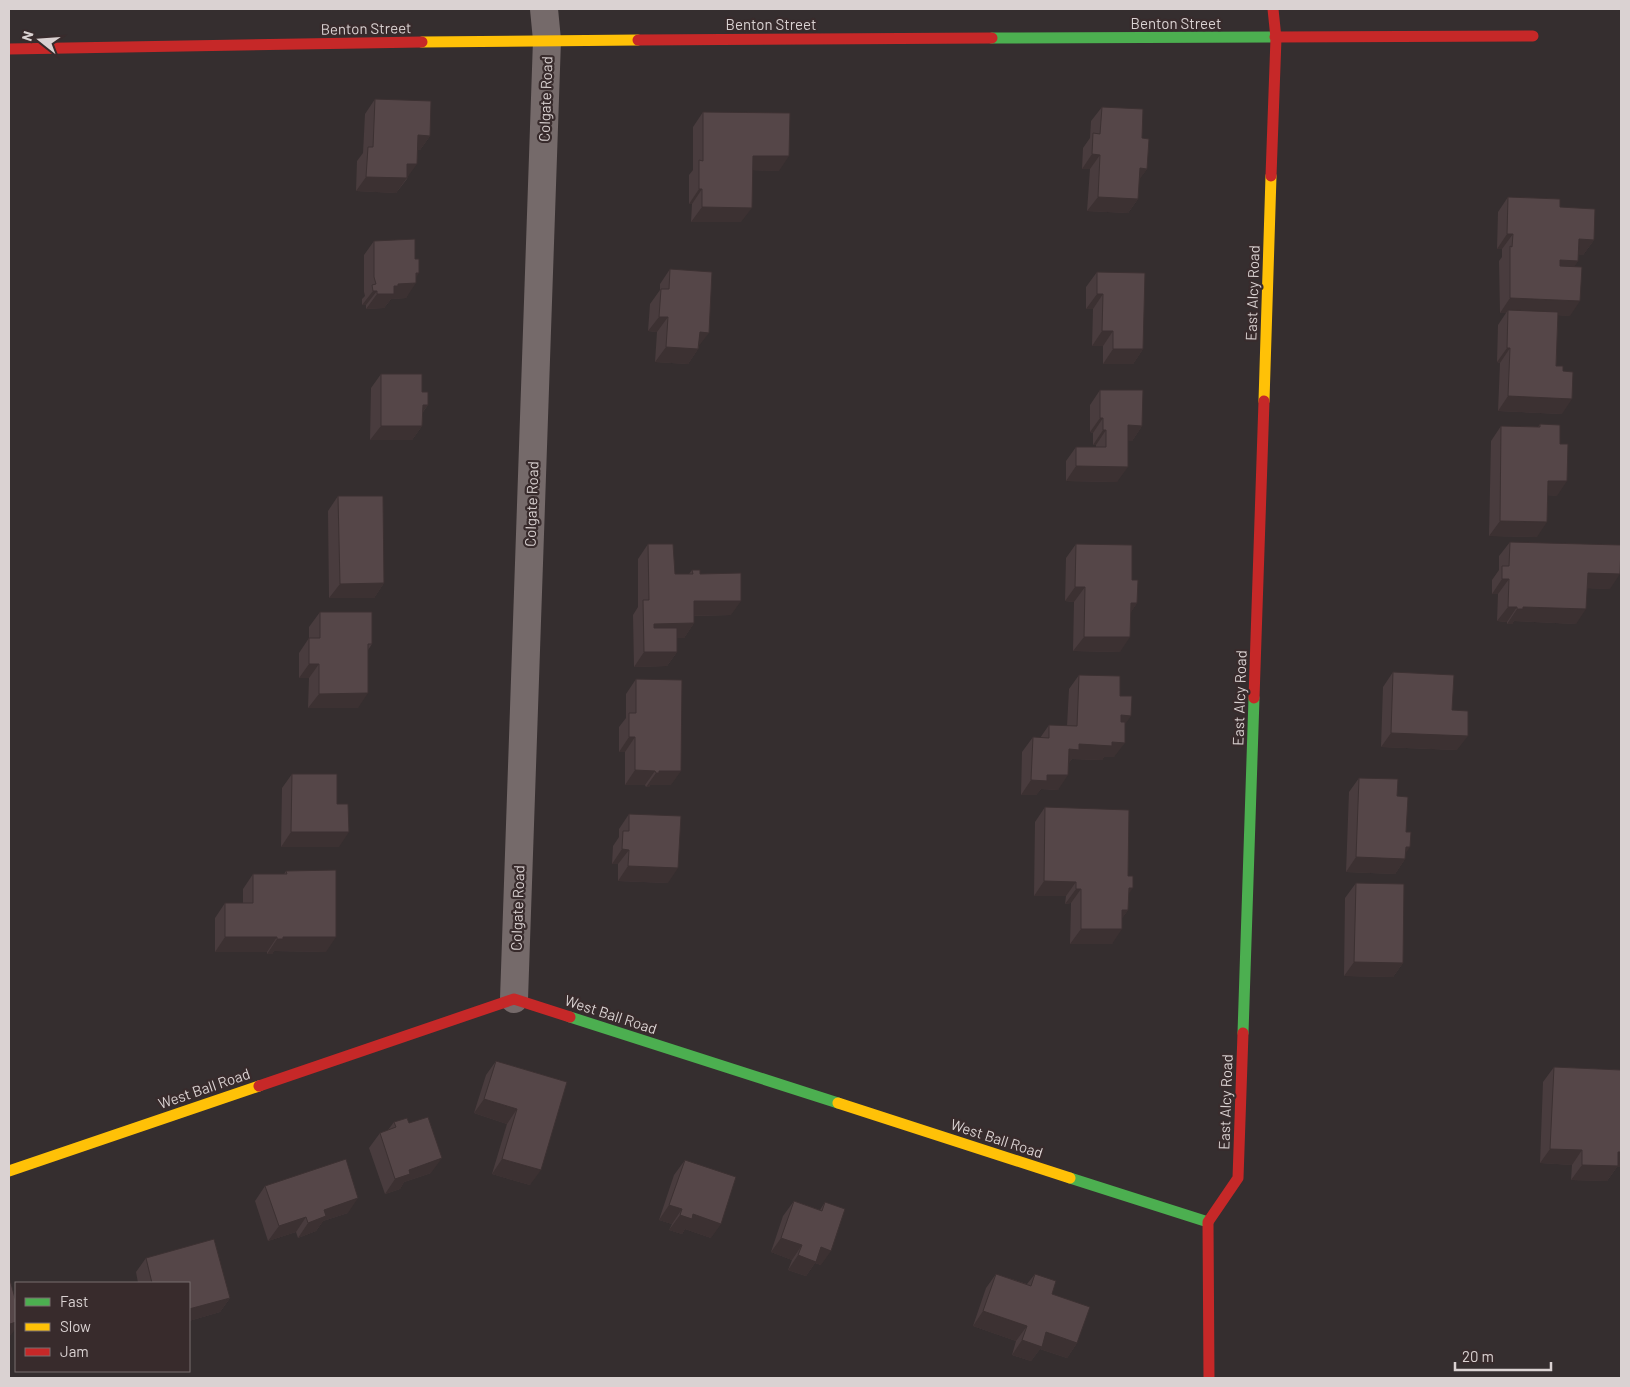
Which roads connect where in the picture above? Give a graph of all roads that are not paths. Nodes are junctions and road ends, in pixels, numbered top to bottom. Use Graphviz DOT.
graph roads {
  1 [pos="544,9"];
  2 [pos="1273,9"];
  3 [pos="1533,36"];
  4 [pos="1276,38"];
  5 [pos="547,40"];
  6 [pos="9,50"];
  7 [pos="514,999"];
  8 [pos="9,1170"];
  9 [pos="1208,1222"];
  10 [pos="1209,1378"];
  1 -- 5 [label="street, Colgate Road"];
  2 -- 4 [label="street, East Alcy Road"];
  3 -- 4 [label="street, Benton Street"];
  4 -- 5 [label="street, Benton Street"];
  4 -- 9 [label="street, East Alcy Road"];
  5 -- 6 [label="street, Benton Street"];
  5 -- 7 [label="street, Colgate Road"];
  7 -- 8 [label="street, West Ball Road"];
  7 -- 9 [label="street, West Ball Road"];
  9 -- 10 [label="street"];
}
